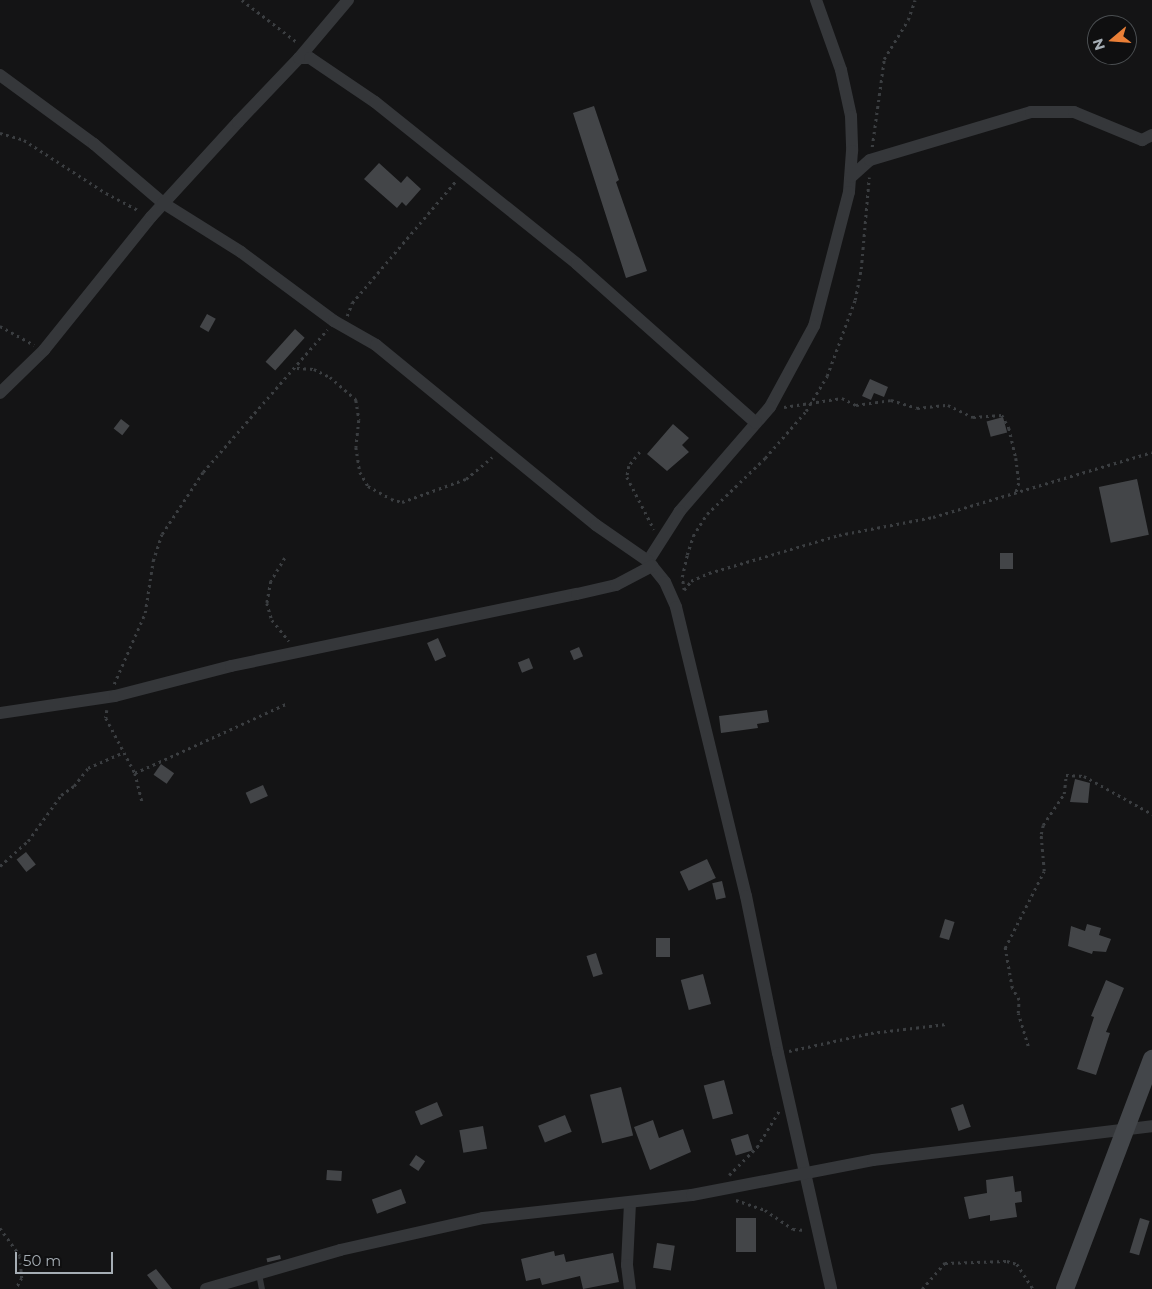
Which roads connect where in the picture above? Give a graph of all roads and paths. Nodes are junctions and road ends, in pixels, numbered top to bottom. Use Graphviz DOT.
graph roads {
  1 [pos="242,0"];
  2 [pos="348,0"];
  3 [pos="816,0"];
  4 [pos="915,0"];
  5 [pos="302,54"];
  6 [pos="0,76"];
  7 [pos="0,133"];
  8 [pos="1152,135"];
  9 [pos="870,160"];
  10 [pos="464,173"];
  11 [pos="851,177"];
  12 [pos="163,203"];
  13 [pos="151,217"];
  14 [pos="339,323"];
  15 [pos="0,326"];
  16 [pos="44,350"];
  17 [pos="296,368"];
  18 [pos="0,393"];
  19 [pos="770,407"];
  20 [pos="756,422"];
  21 [pos="503,448"];
  22 [pos="640,452"];
  23 [pos="1152,452"];
  24 [pos="1016,494"];
  25 [pos="657,543"];
  26 [pos="286,558"];
  27 [pos="650,564"];
  28 [pos="676,607"];
  29 [pos="307,652"];
  30 [pos="112,697"];
  31 [pos="286,704"];
  32 [pos="0,713"];
  33 [pos="124,752"];
  34 [pos="135,773"];
  35 [pos="144,804"];
  36 [pos="1152,814"];
  37 [pos="0,866"];
  38 [pos="946,1024"];
  39 [pos="1028,1046"];
  40 [pos="778,1053"];
  41 [pos="1152,1059"];
  42 [pos="787,1093"];
  43 [pos="1152,1126"];
  44 [pos="1124,1128"];
  45 [pos="807,1173"];
  46 [pos="714,1191"];
  47 [pos="630,1203"];
  48 [pos="0,1228"];
  49 [pos="819,1232"];
  50 [pos="259,1274"];
  51 [pos="16,1289"];
  52 [pos="206,1289"];
  53 [pos="262,1289"];
  54 [pos="630,1289"];
  55 [pos="832,1289"];
  56 [pos="922,1289"];
  57 [pos="1033,1289"];
  58 [pos="1064,1289"];
  1 -- 5 [label="path"];
  2 -- 5 [label="street"];
  3 -- 11 [label="street"];
  4 -- 9 [label="path"];
  5 -- 10 [label="street"];
  5 -- 12 [label="street"];
  6 -- 12 [label="street"];
  7 -- 13 [label="path"];
  8 -- 9 [label="street"];
  9 -- 11 [label="street"];
  10 -- 14 [label="path"];
  10 -- 20 [label="street"];
  11 -- 19 [label="street"];
  12 -- 13 [label="street"];
  12 -- 14 [label="street"];
  13 -- 16 [label="street"];
  14 -- 17 [label="path"];
  14 -- 21 [label="street"];
  15 -- 16 [label="path"];
  16 -- 18 [label="street"];
  17 -- 21 [label="path"];
  17 -- 30 [label="path"];
  19 -- 20 [label="street"];
  19 -- 24 [label="path"];
  20 -- 25 [label="street"];
  21 -- 27 [label="street"];
  22 -- 25 [label="path"];
  23 -- 24 [label="path"];
  24 -- 28 [label="path"];
  25 -- 27 [label="street"];
  26 -- 29 [label="path"];
  27 -- 28 [label="street"];
  27 -- 29 [label="street"];
  28 -- 40 [label="street"];
  29 -- 30 [label="street"];
  30 -- 32 [label="street"];
  30 -- 33 [label="path"];
  31 -- 34 [label="path"];
  33 -- 34 [label="path"];
  33 -- 37 [label="path"];
  34 -- 35 [label="path"];
  36 -- 39 [label="path"];
  38 -- 40 [label="path"];
  40 -- 42 [label="street"];
  41 -- 44 [label="main road"];
  42 -- 45 [label="street"];
  42 -- 46 [label="path"];
  43 -- 44 [label="street"];
  44 -- 45 [label="street"];
  44 -- 58 [label="main road"];
  45 -- 46 [label="street"];
  45 -- 49 [label="street"];
  46 -- 47 [label="street"];
  46 -- 49 [label="path"];
  47 -- 50 [label="street"];
  47 -- 54 [label="street"];
  48 -- 51 [label="path"];
  49 -- 55 [label="street"];
  50 -- 52 [label="street"];
  50 -- 53 [label="lane"];
  56 -- 57 [label="path"];
}
